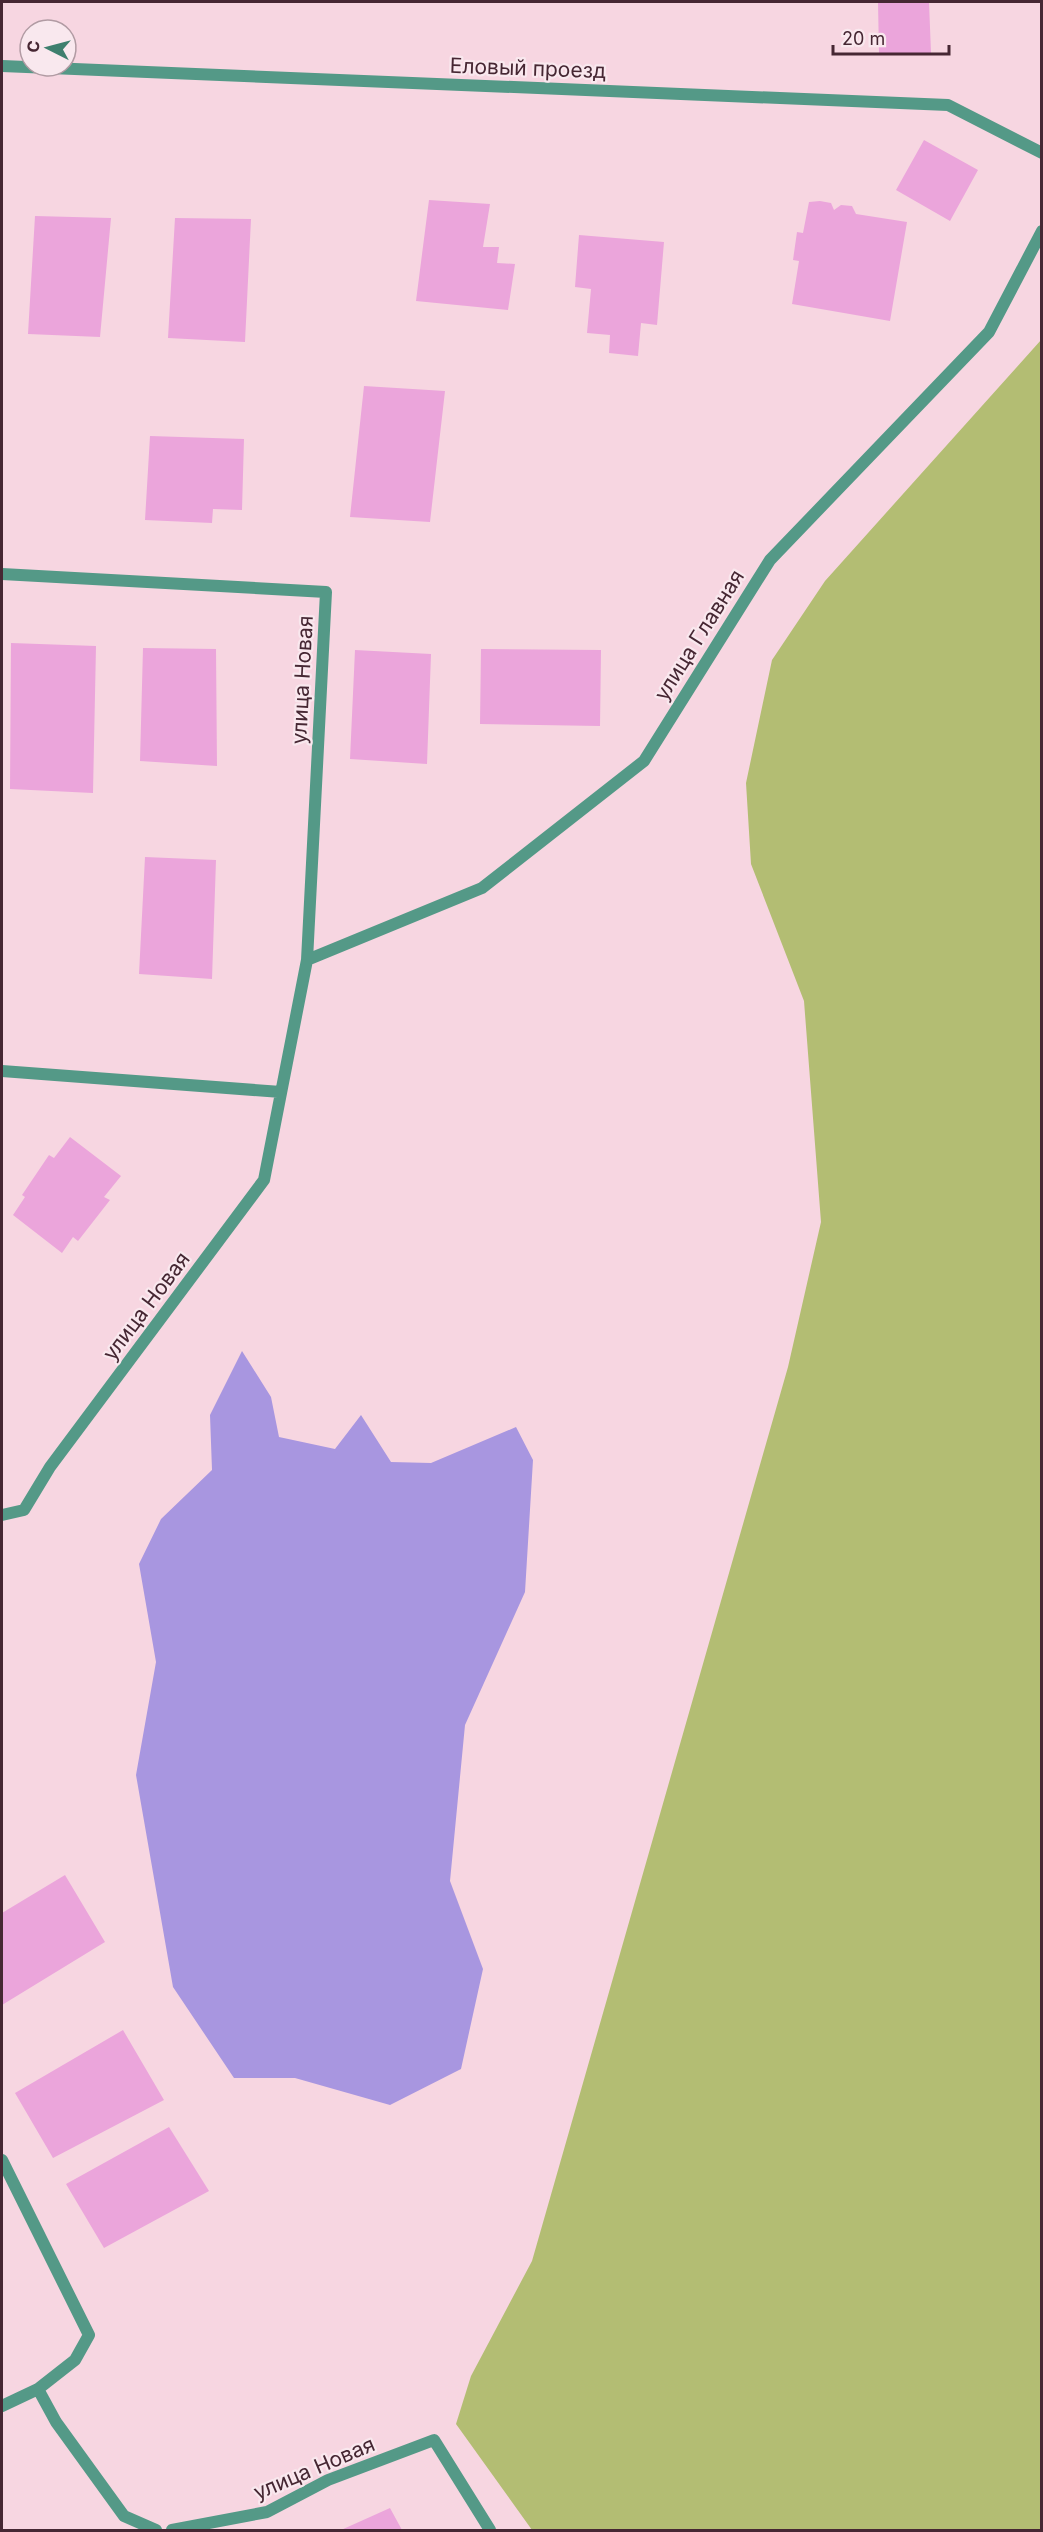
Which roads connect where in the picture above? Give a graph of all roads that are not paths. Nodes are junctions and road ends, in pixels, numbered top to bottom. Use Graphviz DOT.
graph roads {
  1 [pos="2,66"];
  2 [pos="1041,153"];
  3 [pos="1041,231"];
  4 [pos="2,574"];
  5 [pos="307,960"];
  6 [pos="2,1071"];
  7 [pos="281,1092"];
  8 [pos="2,1515"];
  9 [pos="2,2160"];
  10 [pos="38,2389"];
  11 [pos="2,2406"];
  12 [pos="156,2530"];
  13 [pos="172,2530"];
  14 [pos="490,2530"];
  1 -- 2 [label="street, Еловый проезд"];
  3 -- 5 [label="street, улица Главная"];
  4 -- 5 [label="street, улица Новая"];
  5 -- 7 [label="street, улица Новая"];
  6 -- 7 [label="street"];
  7 -- 8 [label="street, улица Новая"];
  9 -- 10 [label="street"];
  10 -- 11 [label="street"];
  10 -- 12 [label="street"];
  13 -- 14 [label="street, улица Новая"];
}
